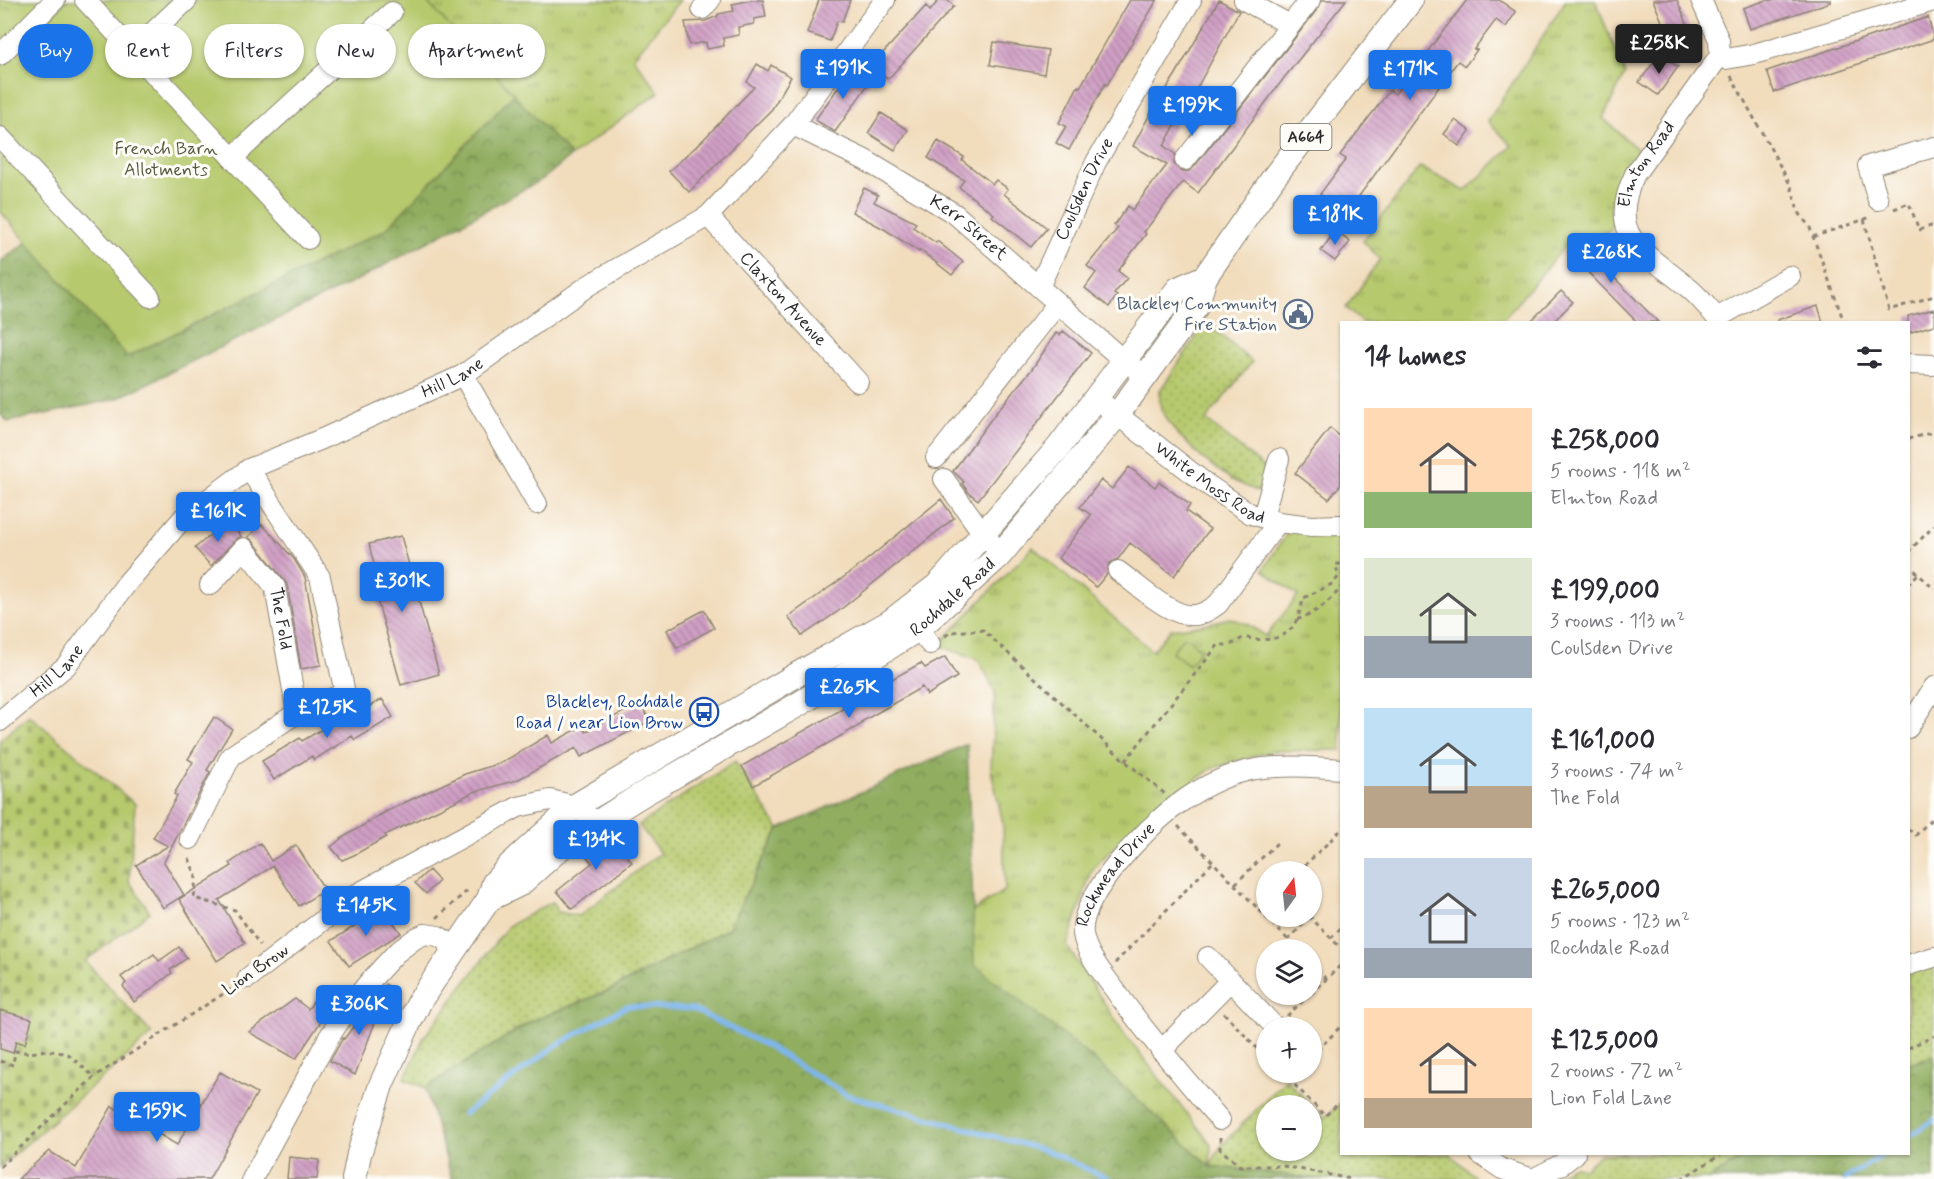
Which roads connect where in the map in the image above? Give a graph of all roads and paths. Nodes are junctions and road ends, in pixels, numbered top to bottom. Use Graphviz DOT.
graph roads {
  1 [pos="55,0"];
  2 [pos="85,0"];
  3 [pos="187,0"];
  4 [pos="885,0"];
  5 [pos="1191,0"];
  6 [pos="1244,0"];
  7 [pos="1310,0"];
  8 [pos="1411,0"];
  9 [pos="1701,0"];
  10 [pos="1934,1"];
  11 [pos="392,12"];
  12 [pos="108,24"];
  13 [pos="162,24"];
  14 [pos="1290,25"];
  15 [pos="0,55"];
  16 [pos="1726,57"];
  17 [pos="158,78"];
  18 [pos="793,125"];
  19 [pos="0,136"];
  20 [pos="1934,147"];
  21 [pos="232,158"];
  22 [pos="1185,160"];
  23 [pos="1880,209"];
  24 [pos="708,216"];
  25 [pos="1864,219"];
  26 [pos="1934,225"];
  27 [pos="1813,237"];
  28 [pos="308,239"];
  29 [pos="1790,276"];
  30 [pos="1205,277"];
  31 [pos="1039,287"];
  32 [pos="150,297"];
  33 [pos="1934,297"];
  34 [pos="1058,303"];
  35 [pos="1717,320"];
  36 [pos="1844,321"];
  37 [pos="1125,361"];
  38 [pos="1910,364"];
  39 [pos="1934,365"];
  40 [pos="463,375"];
  41 [pos="1145,376"];
  42 [pos="858,382"];
  43 [pos="1096,399"];
  44 [pos="1118,414"];
  45 [pos="1934,432"];
  46 [pos="1910,438"];
  47 [pos="936,458"];
  48 [pos="1279,459"];
  49 [pos="249,469"];
  50 [pos="944,479"];
  51 [pos="537,504"];
  52 [pos="1271,520"];
  53 [pos="1340,525"];
  54 [pos="1934,526"];
  55 [pos="982,532"];
  56 [pos="1910,550"];
  57 [pos="1001,554"];
  58 [pos="1340,564"];
  59 [pos="1910,566"];
  60 [pos="1118,571"];
  61 [pos="1918,574"];
  62 [pos="1340,578"];
  63 [pos="1910,582"];
  64 [pos="210,585"];
  65 [pos="1340,588"];
  66 [pos="1934,589"];
  67 [pos="1297,619"];
  68 [pos="924,637"];
  69 [pos="1934,687"];
  70 [pos="297,713"];
  71 [pos="0,721"];
  72 [pos="1910,725"];
  73 [pos="1125,761"];
  74 [pos="1340,769"];
  75 [pos="575,806"];
  76 [pos="1172,809"];
  77 [pos="1934,816"];
  78 [pos="597,823"];
  79 [pos="1910,830"];
  80 [pos="1340,831"];
  81 [pos="190,839"];
  82 [pos="1276,843"];
  83 [pos="1309,861"];
  84 [pos="1214,862"];
  85 [pos="1235,884"];
  86 [pos="489,899"];
  87 [pos="1256,906"];
  88 [pos="1276,927"];
  89 [pos="1300,927"];
  90 [pos="1320,927"];
  91 [pos="1340,929"];
  92 [pos="254,936"];
  93 [pos="1331,938"];
  94 [pos="1287,939"];
  95 [pos="1289,939"];
  96 [pos="456,947"];
  97 [pos="1340,947"];
  98 [pos="1208,957"];
  99 [pos="1934,957"];
  100 [pos="1910,964"];
  101 [pos="1340,966"];
  102 [pos="1103,975"];
  103 [pos="1322,975"];
  104 [pos="248,978"];
  105 [pos="1326,979"];
  106 [pos="1230,981"];
  107 [pos="1322,983"];
  108 [pos="1299,1005"];
  109 [pos="1222,1012"];
  110 [pos="1265,1017"];
  111 [pos="1286,1017"];
  112 [pos="1340,1027"];
  113 [pos="1934,1036"];
  114 [pos="1322,1046"];
  115 [pos="1910,1047"];
  116 [pos="1255,1048"];
  117 [pos="1161,1051"];
  118 [pos="0,1061"];
  119 [pos="93,1077"];
  120 [pos="1293,1083"];
  121 [pos="1340,1102"];
  122 [pos="1220,1120"];
  123 [pos="1484,1155"];
  124 [pos="1574,1155"];
  125 [pos="1720,1155"];
  126 [pos="0,1167"];
  127 [pos="252,1179"];
  128 [pos="354,1179"];
  129 [pos="1351,1179"];
  130 [pos="1681,1179"];
  1 -- 15 [label="street"];
  2 -- 12 [label="street"];
  3 -- 13 [label="street"];
  4 -- 18 [label="street, Hill Lane"];
  5 -- 31 [label="street, Coulsden Drive"];
  6 -- 14 [label="street"];
  7 -- 14 [label="street"];
  8 -- 30 [label="main road, Rochdale Road / A664"];
  9 -- 16 [label="street"];
  10 -- 16 [label="street"];
  11 -- 21 [label="street"];
  14 -- 22 [label="street"];
  16 -- 27 [label="path"];
  16 -- 35 [label="street, Elmton Road"];
  17 -- 21 [label="street"];
  18 -- 24 [label="street, Hill Lane"];
  18 -- 31 [label="street, Kerr Street"];
  19 -- 32 [label="street"];
  20 -- 23 [label="street"];
  21 -- 28 [label="street"];
  23 -- 25 [label="path"];
  23 -- 26 [label="path"];
  24 -- 40 [label="street, Hill Lane"];
  24 -- 42 [label="street, Claxton Avenue"];
  25 -- 27 [label="path"];
  25 -- 33 [label="path"];
  27 -- 36 [label="path"];
  29 -- 35 [label="street"];
  30 -- 37 [label="main road, Rochdale Road"];
  30 -- 41 [label="main road, Rochdale Road"];
  31 -- 34 [label="street, Kerr Street"];
  34 -- 37 [label="street, Kerr Street"];
  34 -- 47 [label="street"];
  37 -- 41 [label="street, Kerr Street"];
  37 -- 43 [label="main road, Rochdale Road"];
  38 -- 39 [label="street"];
  40 -- 49 [label="street, Hill Lane"];
  40 -- 51 [label="street"];
  41 -- 44 [label="main road, Rochdale Road"];
  43 -- 44 [label="street, White Moss Road"];
  43 -- 55 [label="main road, Rochdale Road"];
  44 -- 52 [label="street, White Moss Road"];
  44 -- 57 [label="main road, Rochdale Road"];
  45 -- 46 [label="path"];
  48 -- 52 [label="street"];
  49 -- 70 [label="street"];
  49 -- 71 [label="street, Hill Lane"];
  50 -- 55 [label="street"];
  52 -- 53 [label="street, White Moss Road"];
  52 -- 60 [label="street"];
  54 -- 56 [label="path"];
  55 -- 57 [label="street"];
  55 -- 75 [label="main road, Rochdale Road"];
  57 -- 68 [label="main road, Rochdale Road"];
  58 -- 62 [label="path"];
  59 -- 61 [label="path"];
  61 -- 63 [label="path"];
  61 -- 66 [label="path"];
  62 -- 67 [label="path"];
  64 -- 70 [label="street, The Fold"];
  65 -- 67 [label="path"];
  67 -- 73 [label="path"];
  68 -- 73 [label="path"];
  68 -- 78 [label="main road, Rochdale Road"];
  69 -- 72 [label="street"];
  70 -- 81 [label="street"];
  73 -- 76 [label="path"];
  74 -- 76 [label="street, Rockmead Drive"];
  75 -- 78 [label="street, Lion Brow"];
  75 -- 86 [label="main road, Rochdale Road"];
  75 -- 104 [label="street, Lion Brow"];
  76 -- 84 [label="path"];
  76 -- 102 [label="street, Rockmead Drive"];
  77 -- 79 [label="path"];
  78 -- 86 [label="main road, Rochdale Road"];
  80 -- 83 [label="path"];
  81 -- 92 [label="path"];
  82 -- 85 [label="path"];
  84 -- 85 [label="path"];
  84 -- 102 [label="path"];
  85 -- 87 [label="path"];
  86 -- 96 [label="main road, Rochdale Road"];
  88 -- 94 [label="path"];
  89 -- 95 [label="path"];
  90 -- 93 [label="path"];
  91 -- 93 [label="path"];
  93 -- 97 [label="path"];
  96 -- 127 [label="street"];
  96 -- 128 [label="main road, Rochdale Road"];
  98 -- 106 [label="street"];
  99 -- 100 [label="street"];
  101 -- 105 [label="path"];
  102 -- 117 [label="street, Rockmead Drive"];
  103 -- 105 [label="path"];
  104 -- 119 [label="path, Lion Brow"];
  105 -- 107 [label="path"];
  106 -- 110 [label="street"];
  106 -- 117 [label="street"];
  108 -- 111 [label="path"];
  109 -- 116 [label="path"];
  112 -- 114 [label="path"];
  113 -- 115 [label="path"];
  117 -- 122 [label="street, Rockmead Drive"];
  118 -- 119 [label="path"];
  119 -- 126 [label="path, Lion Brow"];
  120 -- 121 [label="path"];
  122 -- 129 [label="path"];
  123 -- 124 [label="street"];
  125 -- 130 [label="path"];
}
